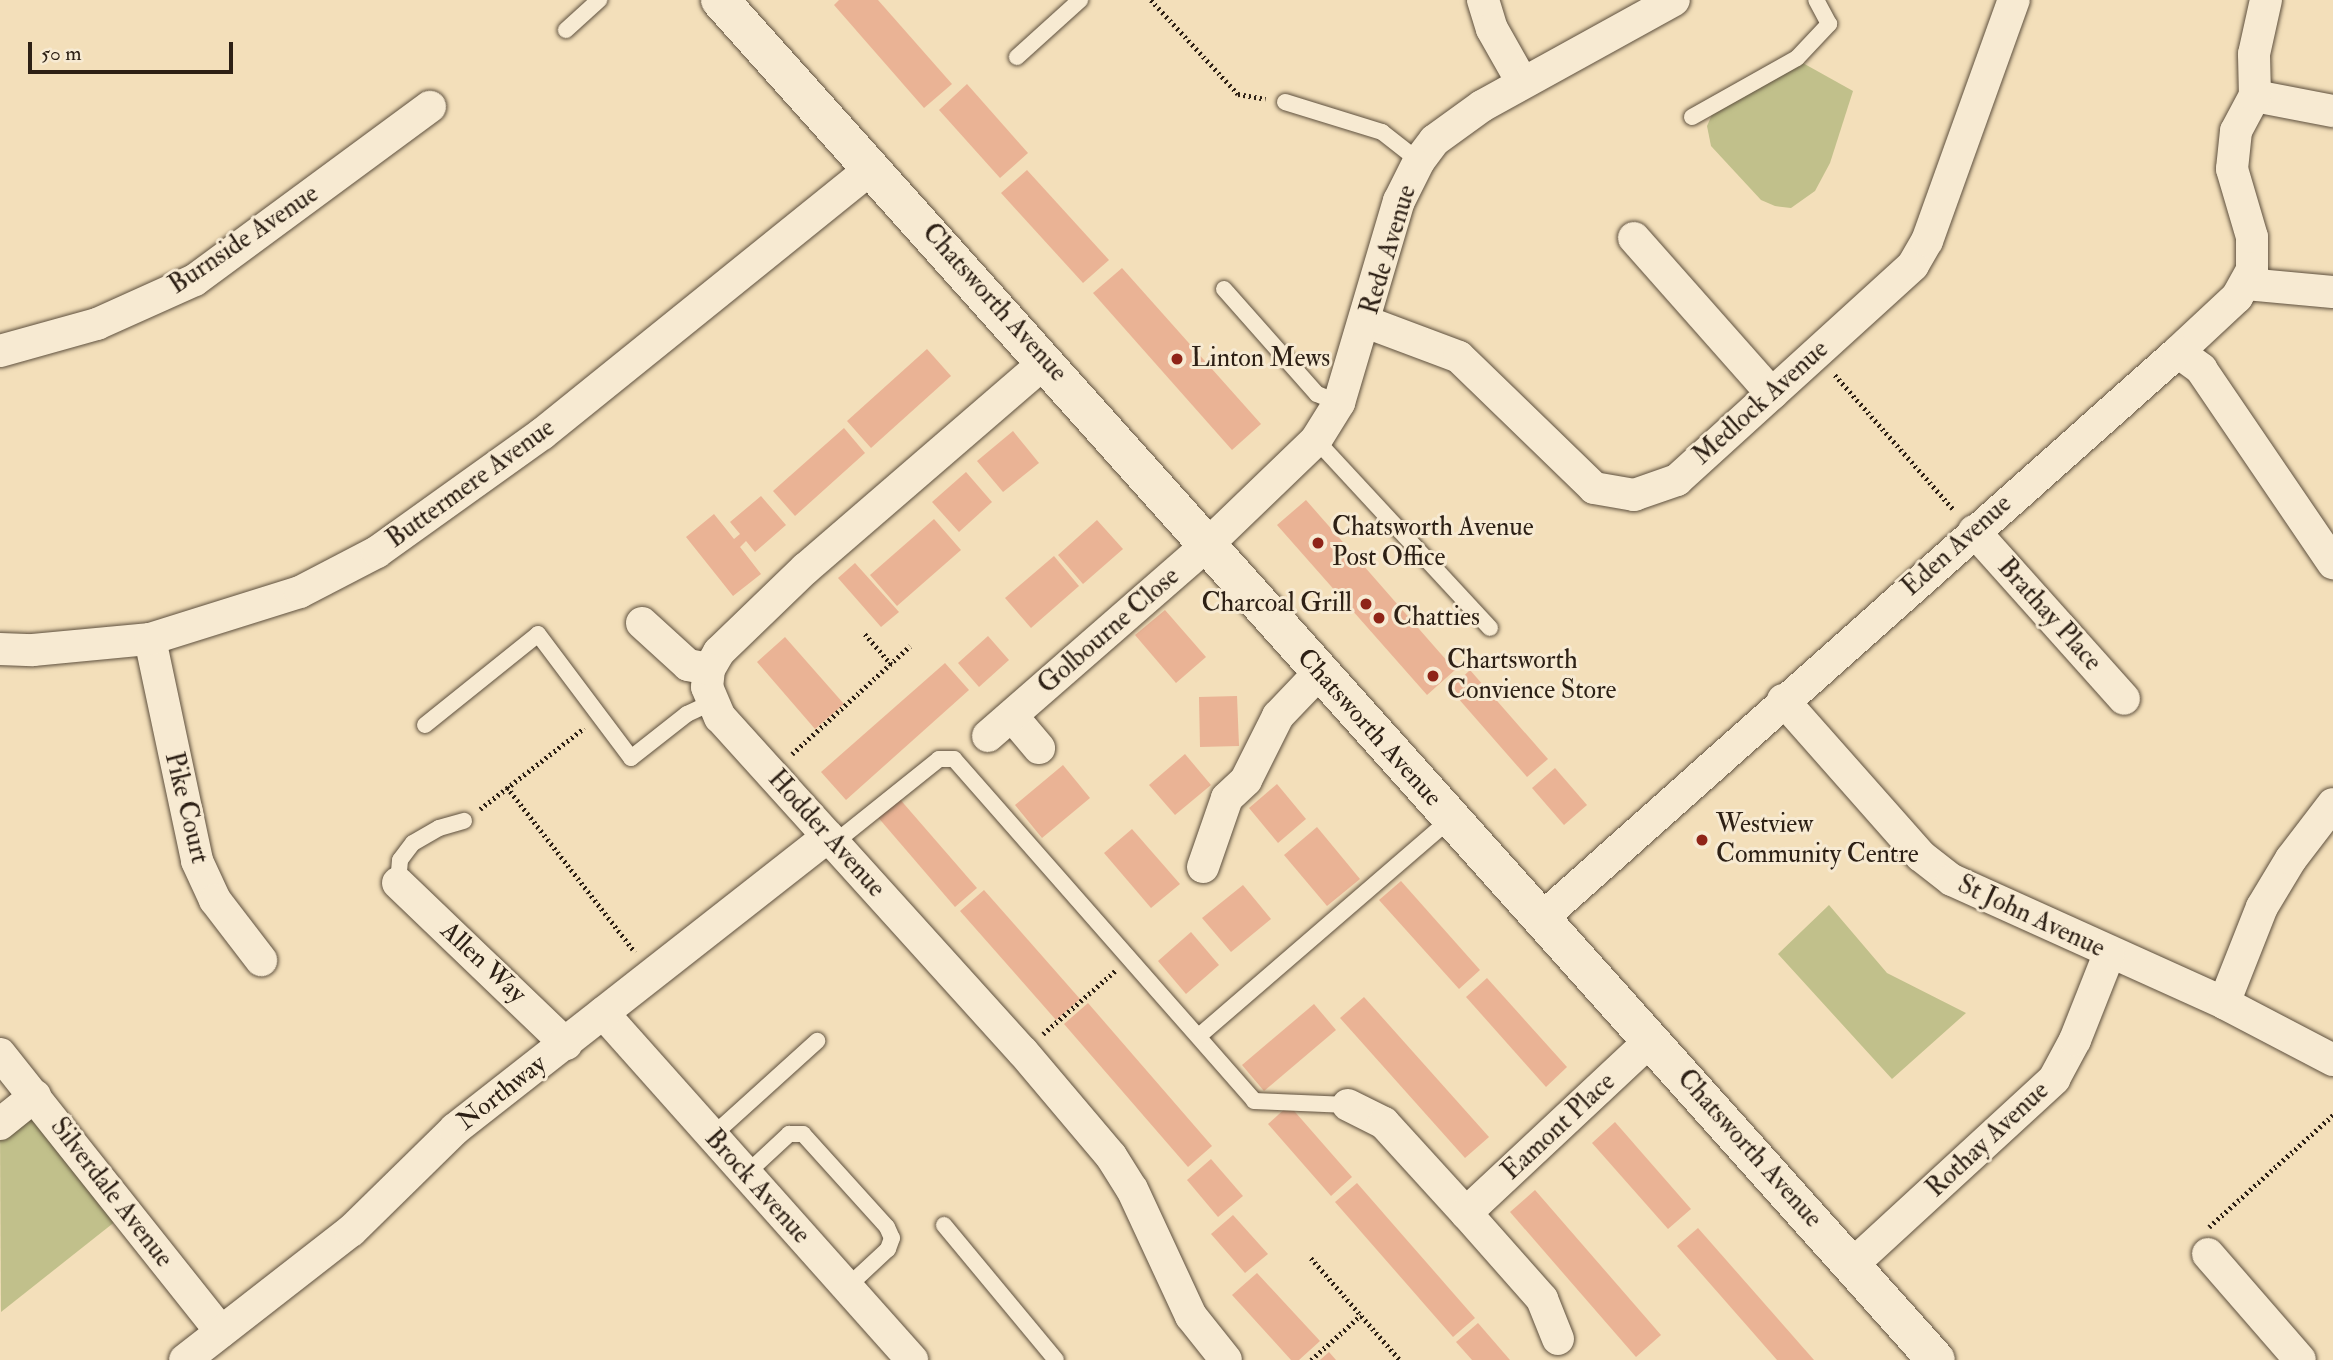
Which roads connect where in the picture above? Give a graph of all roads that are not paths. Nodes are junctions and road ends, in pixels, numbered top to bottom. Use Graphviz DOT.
graph roads {
  1 [pos="598,0"];
  2 [pos="720,0"];
  3 [pos="1080,0"];
  4 [pos="1483,0"];
  5 [pos="1674,0"];
  6 [pos="1816,0"];
  7 [pos="2014,0"];
  8 [pos="2266,0"];
  9 [pos="566,30"];
  10 [pos="1017,57"];
  11 [pos="1522,82"];
  12 [pos="2255,96"];
  13 [pos="1284,102"];
  14 [pos="430,107"];
  15 [pos="2333,111"];
  16 [pos="1692,117"];
  17 [pos="1419,161"];
  18 [pos="872,167"];
  19 [pos="1634,238"];
  20 [pos="2246,284"];
  21 [pos="1224,289"];
  22 [pos="2333,292"];
  23 [pos="1366,323"];
  24 [pos="0,351"];
  25 [pos="2178,352"];
  26 [pos="1045,362"];
  27 [pos="1772,394"];
  28 [pos="1339,403"];
  29 [pos="1317,440"];
  30 [pos="1974,531"];
  31 [pos="1207,545"];
  32 [pos="2333,563"];
  33 [pos="642,623"];
  34 [pos="1490,628"];
  35 [pos="150,639"];
  36 [pos="0,649"];
  37 [pos="709,670"];
  38 [pos="1320,672"];
  39 [pos="2124,699"];
  40 [pos="1783,700"];
  41 [pos="711,703"];
  42 [pos="1012,716"];
  43 [pos="425,725"];
  44 [pos="988,736"];
  45 [pos="1039,748"];
  46 [pos="2333,804"];
  47 [pos="1450,819"];
  48 [pos="464,821"];
  49 [pos="830,840"];
  50 [pos="1203,867"];
  51 [pos="398,883"];
  52 [pos="1542,918"];
  53 [pos="2109,954"];
  54 [pos="261,960"];
  55 [pos="2224,1003"];
  56 [pos="603,1013"];
  57 [pos="1199,1036"];
  58 [pos="1651,1040"];
  59 [pos="817,1041"];
  60 [pos="566,1044"];
  61 [pos="0,1054"];
  62 [pos="2333,1060"];
  63 [pos="35,1097"];
  64 [pos="1348,1105"];
  65 [pos="0,1124"];
  66 [pos="712,1136"];
  67 [pos="746,1174"];
  68 [pos="1466,1213"];
  69 [pos="944,1224"];
  70 [pos="2208,1254"];
  71 [pos="1852,1265"];
  72 [pos="846,1288"];
  73 [pos="222,1332"];
  74 [pos="1558,1339"];
  75 [pos="185,1360"];
  76 [pos="912,1360"];
  77 [pos="1056,1360"];
  78 [pos="1226,1360"];
  79 [pos="1937,1360"];
  80 [pos="2300,1360"];
  1 -- 9 [label="lane"];
  2 -- 18 [label="street, Chatsworth Avenue"];
  3 -- 10 [label="lane"];
  4 -- 11 [label="street"];
  5 -- 11 [label="street, Rede Avenue"];
  6 -- 16 [label="lane"];
  7 -- 27 [label="street, Medlock Avenue"];
  8 -- 12 [label="street"];
  11 -- 17 [label="street, Rede Avenue"];
  12 -- 15 [label="street"];
  12 -- 20 [label="street"];
  13 -- 17 [label="lane"];
  14 -- 24 [label="street, Burnside Avenue"];
  17 -- 23 [label="street, Rede Avenue"];
  18 -- 26 [label="street, Chatsworth Avenue"];
  18 -- 35 [label="street, Buttermere Avenue"];
  19 -- 27 [label="street"];
  20 -- 22 [label="street"];
  20 -- 25 [label="street, Eden Avenue"];
  21 -- 28 [label="lane"];
  23 -- 27 [label="street, Medlock Avenue"];
  23 -- 28 [label="street, Rede Avenue"];
  25 -- 30 [label="street, Eden Avenue"];
  25 -- 32 [label="street"];
  26 -- 31 [label="street, Chatsworth Avenue"];
  26 -- 37 [label="street"];
  28 -- 29 [label="street, Rede Avenue"];
  29 -- 31 [label="street, Rede Avenue"];
  29 -- 34 [label="lane"];
  30 -- 39 [label="street, Brathay Place"];
  30 -- 40 [label="street, Eden Avenue"];
  31 -- 38 [label="street, Chatsworth Avenue"];
  31 -- 42 [label="street, Golbourne Close"];
  33 -- 37 [label="street"];
  35 -- 36 [label="street, Buttermere Avenue"];
  35 -- 54 [label="street, Pike Court"];
  37 -- 41 [label="street"];
  38 -- 47 [label="street, Chatsworth Avenue"];
  38 -- 50 [label="street"];
  40 -- 52 [label="street, Eden Avenue"];
  40 -- 53 [label="street, St John Avenue"];
  41 -- 43 [label="lane"];
  41 -- 49 [label="street, Hodder Avenue"];
  42 -- 44 [label="street, Golbourne Close"];
  42 -- 45 [label="street"];
  46 -- 55 [label="street"];
  47 -- 52 [label="street, Chatsworth Avenue"];
  47 -- 57 [label="lane"];
  48 -- 51 [label="lane"];
  49 -- 56 [label="street, Northway"];
  49 -- 57 [label="lane"];
  49 -- 78 [label="street, Hodder Avenue"];
  51 -- 60 [label="street, Allen Way"];
  52 -- 58 [label="street, Chatsworth Avenue"];
  53 -- 55 [label="street, St John Avenue"];
  53 -- 71 [label="street, Rothay Avenue"];
  55 -- 62 [label="street, St John Avenue"];
  56 -- 60 [label="street, Northway"];
  56 -- 66 [label="street, Brock Avenue"];
  57 -- 64 [label="lane"];
  58 -- 68 [label="street, Eamont Place"];
  58 -- 71 [label="street, Chatsworth Avenue"];
  59 -- 66 [label="lane"];
  60 -- 73 [label="street, Northway"];
  61 -- 63 [label="street, Silverdale Avenue"];
  63 -- 65 [label="street"];
  63 -- 73 [label="street, Silverdale Avenue"];
  64 -- 68 [label="street"];
  66 -- 67 [label="street, Brock Avenue"];
  67 -- 72 [label="street, Brock Avenue"];
  67 -- 72 [label="lane"];
  68 -- 74 [label="street"];
  69 -- 77 [label="lane"];
  70 -- 80 [label="street"];
  71 -- 79 [label="street, Chatsworth Avenue"];
  72 -- 76 [label="street, Brock Avenue"];
  73 -- 75 [label="street, Northway"];
}
